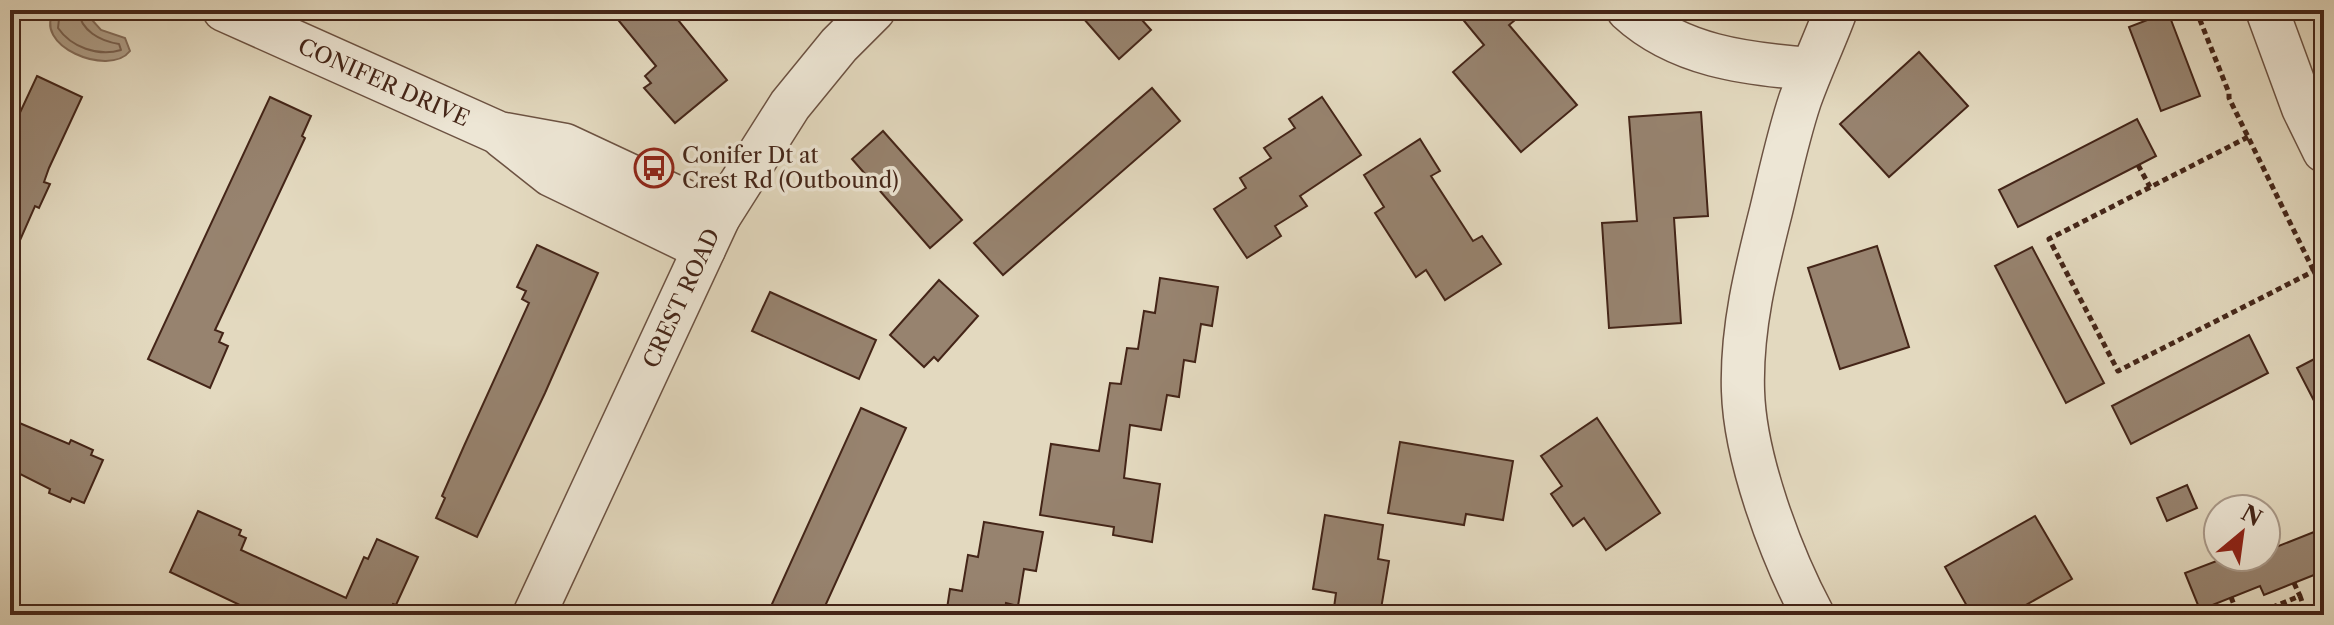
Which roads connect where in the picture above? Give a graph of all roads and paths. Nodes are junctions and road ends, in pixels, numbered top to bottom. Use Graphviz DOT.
graph roads {
  1 [pos="224,10"];
  2 [pos="874,10"];
  3 [pos="1628,10"];
  4 [pos="1836,10"];
  5 [pos="2196,10"];
  6 [pos="2267,10"];
  7 [pos="1811,69"];
  8 [pos="2248,137"];
  9 [pos="2324,151"];
  10 [pos="2138,165"];
  11 [pos="2150,187"];
  12 [pos="712,233"];
  13 [pos="2314,271"];
  14 [pos="2324,292"];
  15 [pos="2294,583"];
  16 [pos="2300,596"];
  17 [pos="2231,597"];
  18 [pos="2305,610"];
  19 [pos="534,615"];
  20 [pos="1813,615"];
  21 [pos="2238,615"];
  22 [pos="2253,615"];
  1 -- 12 [label="street, CONIFER DRIVE"];
  2 -- 12 [label="street, CREST ROAD"];
  3 -- 7 [label="street"];
  4 -- 7 [label="street"];
  5 -- 8 [label="path"];
  6 -- 9 [label="street"];
  7 -- 20 [label="street"];
  8 -- 11 [label="path"];
  8 -- 13 [label="path"];
  10 -- 11 [label="path"];
  11 -- 13 [label="path"];
  12 -- 19 [label="street, CREST ROAD"];
  13 -- 14 [label="path"];
  15 -- 16 [label="path"];
  16 -- 18 [label="path"];
  16 -- 22 [label="path"];
  17 -- 21 [label="path"];
}
